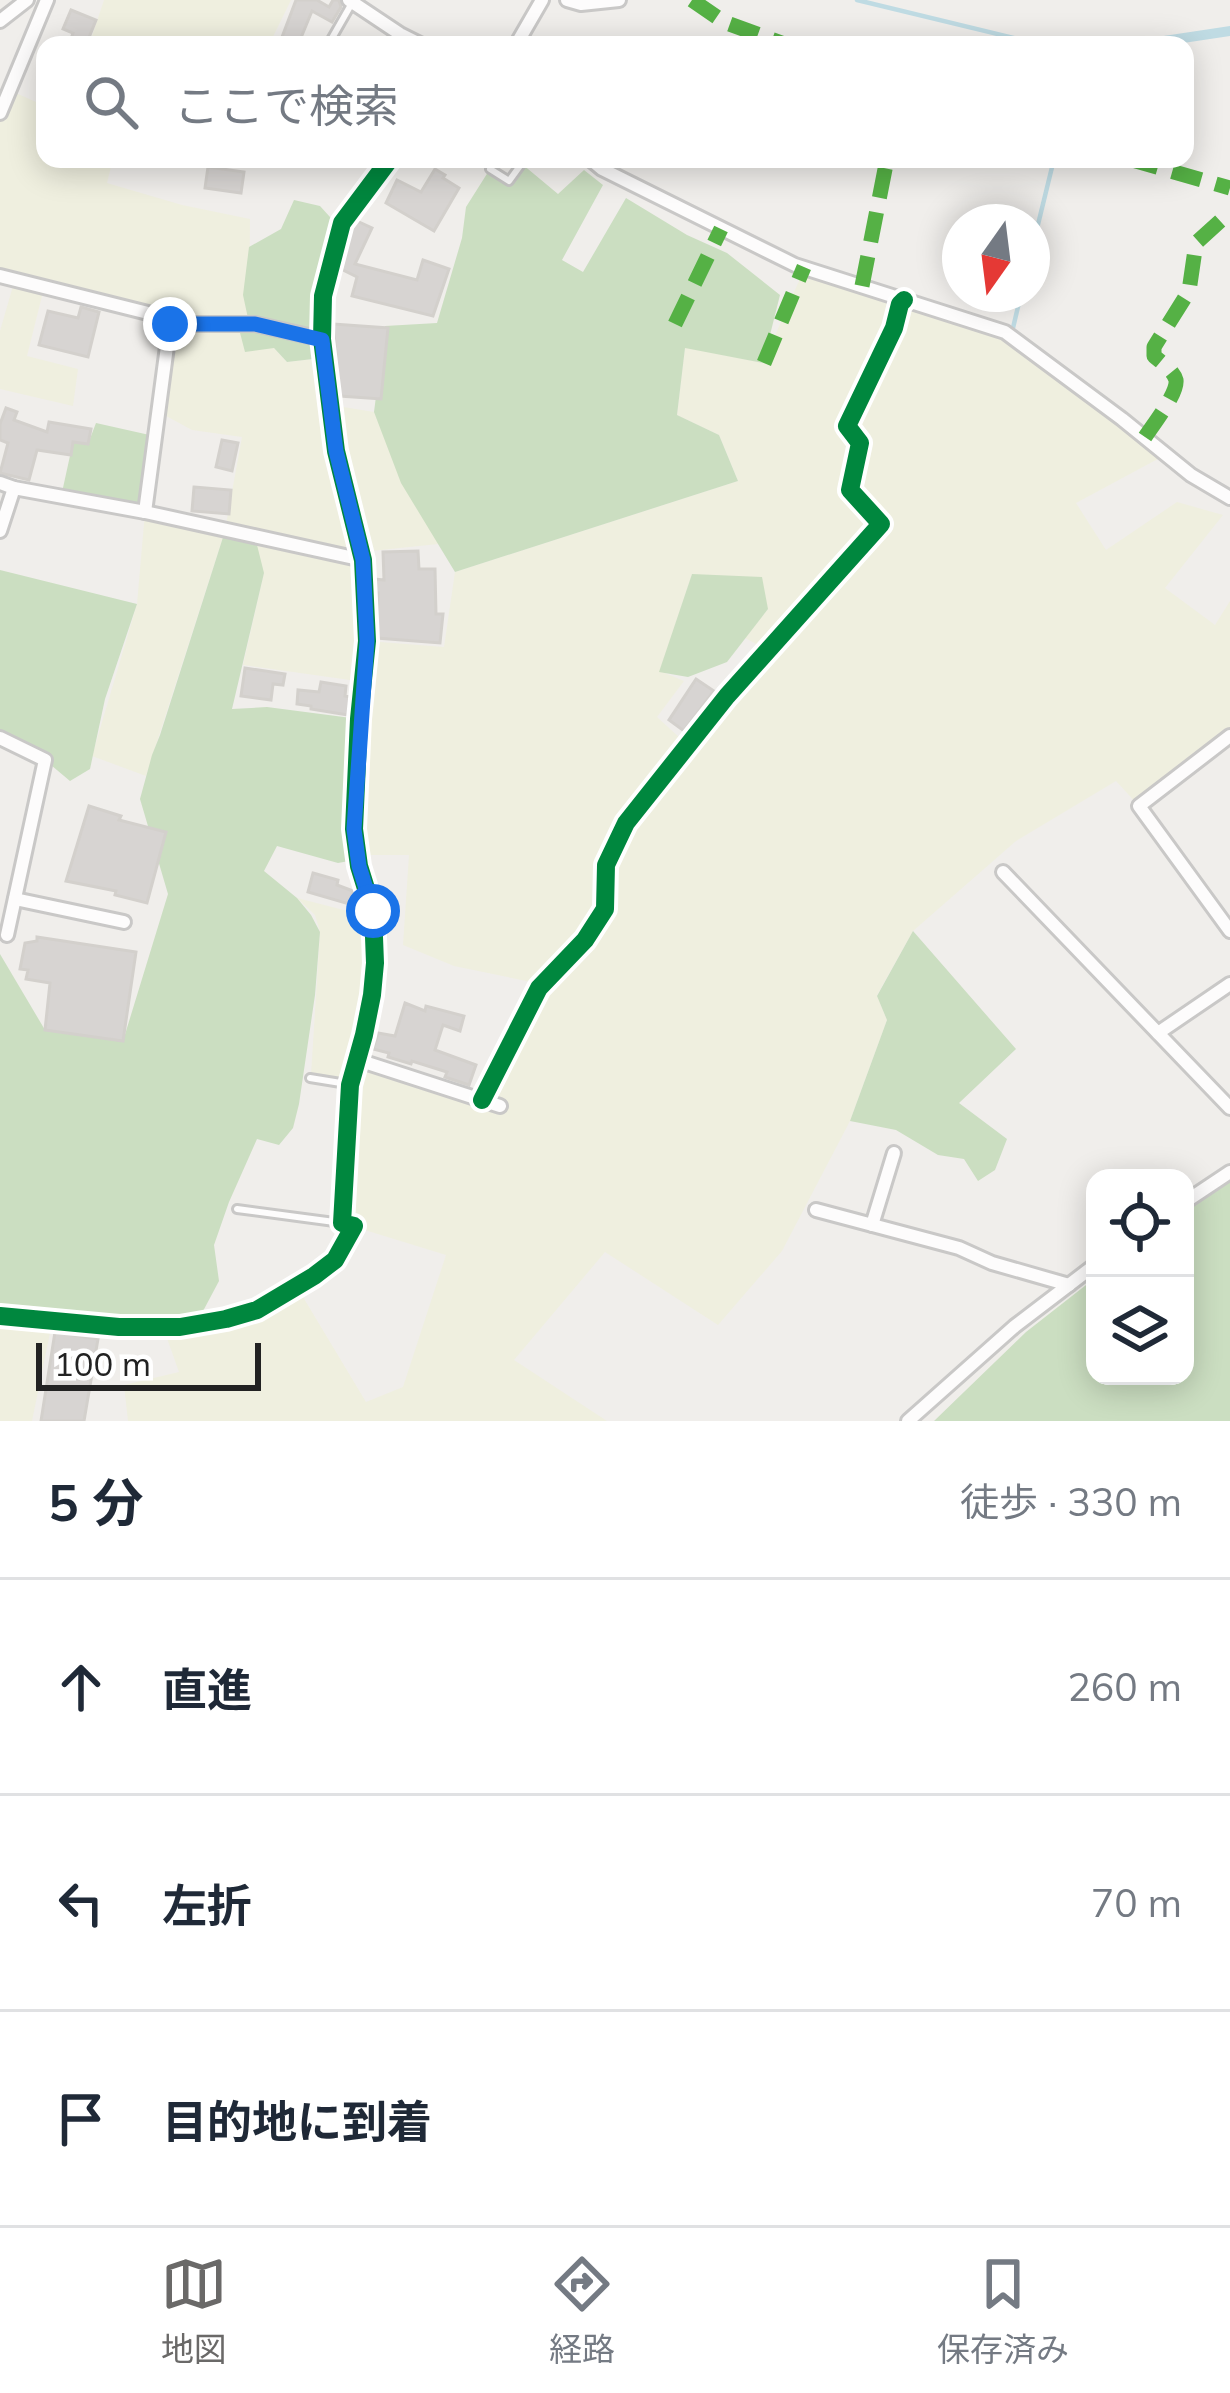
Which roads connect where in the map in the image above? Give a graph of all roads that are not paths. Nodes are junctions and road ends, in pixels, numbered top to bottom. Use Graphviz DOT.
graph roads {
  1 [pos="27,0"];
  2 [pos="47,0"];
  3 [pos="542,0"];
  4 [pos="567,0"];
  5 [pos="619,0"];
  6 [pos="351,1"];
  7 [pos="0,21"];
  8 [pos="333,36"];
  9 [pos="392,36"];
  10 [pos="522,36"];
  11 [pos="0,113"];
  12 [pos="383,168"];
  13 [pos="518,168"];
  14 [pos="601,168"];
  15 [pos="490,169"];
  16 [pos="0,276"];
  17 [pos="904,300"];
  18 [pos="170,324"];
  19 [pos="322,340"];
  20 [pos="7,486"];
  21 [pos="1230,498"];
  22 [pos="145,512"];
  23 [pos="0,531"];
  24 [pos="363,560"];
  25 [pos="1230,736"];
  26 [pos="0,738"];
  27 [pos="1003,872"];
  28 [pos="15,898"];
  29 [pos="124,922"];
  30 [pos="1230,931"];
  31 [pos="7,935"];
  32 [pos="1230,984"];
  33 [pos="1158,1033"];
  34 [pos="358,1060"];
  35 [pos="310,1078"];
  36 [pos="350,1085"];
  37 [pos="482,1100"];
  38 [pos="500,1106"];
  39 [pos="1230,1108"];
  40 [pos="895,1153"];
  41 [pos="1230,1172"];
  42 [pos="1194,1196"];
  43 [pos="236,1208"];
  44 [pos="816,1210"];
  45 [pos="342,1222"];
  46 [pos="872,1225"];
  47 [pos="1086,1272"];
  48 [pos="1069,1285"];
  49 [pos="0,1316"];
  50 [pos="908,1421"];
  1 -- 7 [label="street"];
  2 -- 11 [label="street"];
  3 -- 10 [label="street"];
  4 -- 5 [label="street"];
  6 -- 8 [label="lane"];
  6 -- 9 [label="street"];
  12 -- 19 [label="street"];
  13 -- 15 [label="lane"];
  14 -- 17 [label="street"];
  16 -- 18 [label="street"];
  17 -- 21 [label="street"];
  17 -- 37 [label="street"];
  18 -- 19 [label="street"];
  18 -- 22 [label="street"];
  19 -- 24 [label="street"];
  20 -- 22 [label="street"];
  20 -- 23 [label="street"];
  22 -- 24 [label="street"];
  24 -- 34 [label="street"];
  25 -- 30 [label="street"];
  26 -- 28 [label="street"];
  27 -- 33 [label="street"];
  28 -- 29 [label="street"];
  28 -- 31 [label="street"];
  32 -- 33 [label="street"];
  33 -- 39 [label="street"];
  34 -- 36 [label="street"];
  34 -- 37 [label="street"];
  35 -- 36 [label="lane"];
  36 -- 45 [label="street"];
  37 -- 38 [label="street"];
  40 -- 46 [label="street"];
  41 -- 42 [label="street"];
  43 -- 45 [label="lane"];
  44 -- 46 [label="street"];
  45 -- 49 [label="street"];
  46 -- 48 [label="street"];
  47 -- 48 [label="street"];
  48 -- 50 [label="street"];
}
